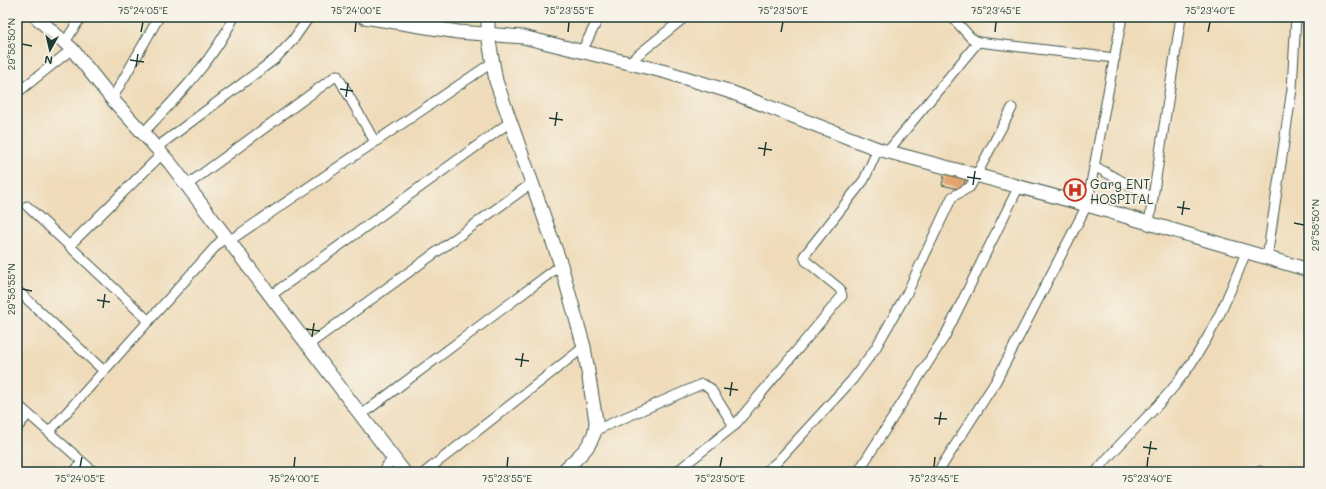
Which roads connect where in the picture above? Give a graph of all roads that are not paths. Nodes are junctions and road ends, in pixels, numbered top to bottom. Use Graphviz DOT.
graph roads {
  1 [pos="36,17"];
  2 [pos="81,17"];
  3 [pos="159,17"];
  4 [pos="234,17"];
  5 [pos="309,17"];
  6 [pos="364,17"];
  7 [pos="488,17"];
  8 [pos="599,17"];
  9 [pos="685,17"];
  10 [pos="952,17"];
  11 [pos="1122,17"];
  12 [pos="1181,17"];
  13 [pos="1296,17"];
  14 [pos="403,21"];
  15 [pos="488,35"];
  16 [pos="978,42"];
  17 [pos="68,46"];
  18 [pos="582,51"];
  19 [pos="1115,58"];
  20 [pos="493,62"];
  21 [pos="628,63"];
  22 [pos="17,93"];
  23 [pos="112,99"];
  24 [pos="1012,108"];
  25 [pos="510,122"];
  26 [pos="143,133"];
  27 [pos="375,142"];
  28 [pos="883,150"];
  29 [pos="159,151"];
  30 [pos="1094,166"];
  31 [pos="978,174"];
  32 [pos="532,183"];
  33 [pos="186,185"];
  34 [pos="1019,186"];
  35 [pos="1153,198"];
  36 [pos="1086,205"];
  37 [pos="27,206"];
  38 [pos="1149,223"];
  39 [pos="227,238"];
  40 [pos="70,245"];
  41 [pos="1246,252"];
  42 [pos="1268,258"];
  43 [pos="561,264"];
  44 [pos="1309,270"];
  45 [pos="17,290"];
  46 [pos="270,296"];
  47 [pos="149,321"];
  48 [pos="308,345"];
  49 [pos="584,347"];
  50 [pos="104,371"];
  51 [pos="17,404"];
  52 [pos="28,414"];
  53 [pos="361,415"];
  54 [pos="734,426"];
  55 [pos="17,428"];
  56 [pos="596,430"];
  57 [pos="49,432"];
  58 [pos="394,458"];
  59 [pos="82,462"];
  60 [pos="74,472"];
  61 [pos="94,472"];
  62 [pos="382,472"];
  63 [pos="404,472"];
  64 [pos="425,472"];
  65 [pos="562,472"];
  66 [pos="676,472"];
  67 [pos="765,472"];
  68 [pos="858,472"];
  69 [pos="938,472"];
  70 [pos="1096,472"];
  1 -- 17 [label="street"];
  2 -- 17 [label="street"];
  3 -- 23 [label="street"];
  4 -- 26 [label="street"];
  5 -- 29 [label="street"];
  6 -- 14 [label="street"];
  7 -- 15 [label="street"];
  8 -- 18 [label="street"];
  9 -- 21 [label="street"];
  10 -- 16 [label="street"];
  11 -- 19 [label="street"];
  12 -- 35 [label="street"];
  13 -- 42 [label="street"];
  14 -- 15 [label="street"];
  15 -- 18 [label="street"];
  15 -- 20 [label="street"];
  16 -- 19 [label="street"];
  16 -- 28 [label="street"];
  17 -- 22 [label="street"];
  17 -- 23 [label="street"];
  18 -- 21 [label="street"];
  19 -- 30 [label="street"];
  20 -- 25 [label="street"];
  20 -- 27 [label="street"];
  21 -- 28 [label="street"];
  23 -- 26 [label="street"];
  24 -- 31 [label="street"];
  25 -- 32 [label="street"];
  25 -- 46 [label="street"];
  26 -- 29 [label="street"];
  27 -- 33 [label="street"];
  27 -- 39 [label="street"];
  28 -- 31 [label="street"];
  28 -- 54 [label="street"];
  29 -- 33 [label="street"];
  29 -- 40 [label="street"];
  30 -- 35 [label="street"];
  30 -- 36 [label="street"];
  31 -- 34 [label="street"];
  31 -- 67 [label="street"];
  32 -- 43 [label="street"];
  32 -- 48 [label="street"];
  33 -- 39 [label="street"];
  34 -- 36 [label="street"];
  34 -- 68 [label="street"];
  35 -- 38 [label="street"];
  36 -- 38 [label="street"];
  36 -- 69 [label="street"];
  37 -- 40 [label="street"];
  38 -- 41 [label="street"];
  39 -- 46 [label="street"];
  39 -- 47 [label="street"];
  40 -- 47 [label="street"];
  41 -- 42 [label="street"];
  41 -- 70 [label="street"];
  42 -- 44 [label="street"];
  43 -- 49 [label="street"];
  43 -- 53 [label="street"];
  45 -- 50 [label="street"];
  46 -- 48 [label="street"];
  47 -- 50 [label="street"];
  48 -- 53 [label="street"];
  49 -- 56 [label="street"];
  49 -- 64 [label="street"];
  50 -- 57 [label="street"];
  51 -- 52 [label="street"];
  52 -- 55 [label="street"];
  52 -- 57 [label="street"];
  53 -- 58 [label="street"];
  54 -- 56 [label="street"];
  54 -- 66 [label="street"];
  56 -- 65 [label="street"];
  57 -- 59 [label="street"];
  58 -- 62 [label="street"];
  58 -- 63 [label="street"];
  59 -- 60 [label="street"];
  59 -- 61 [label="street"];
}
